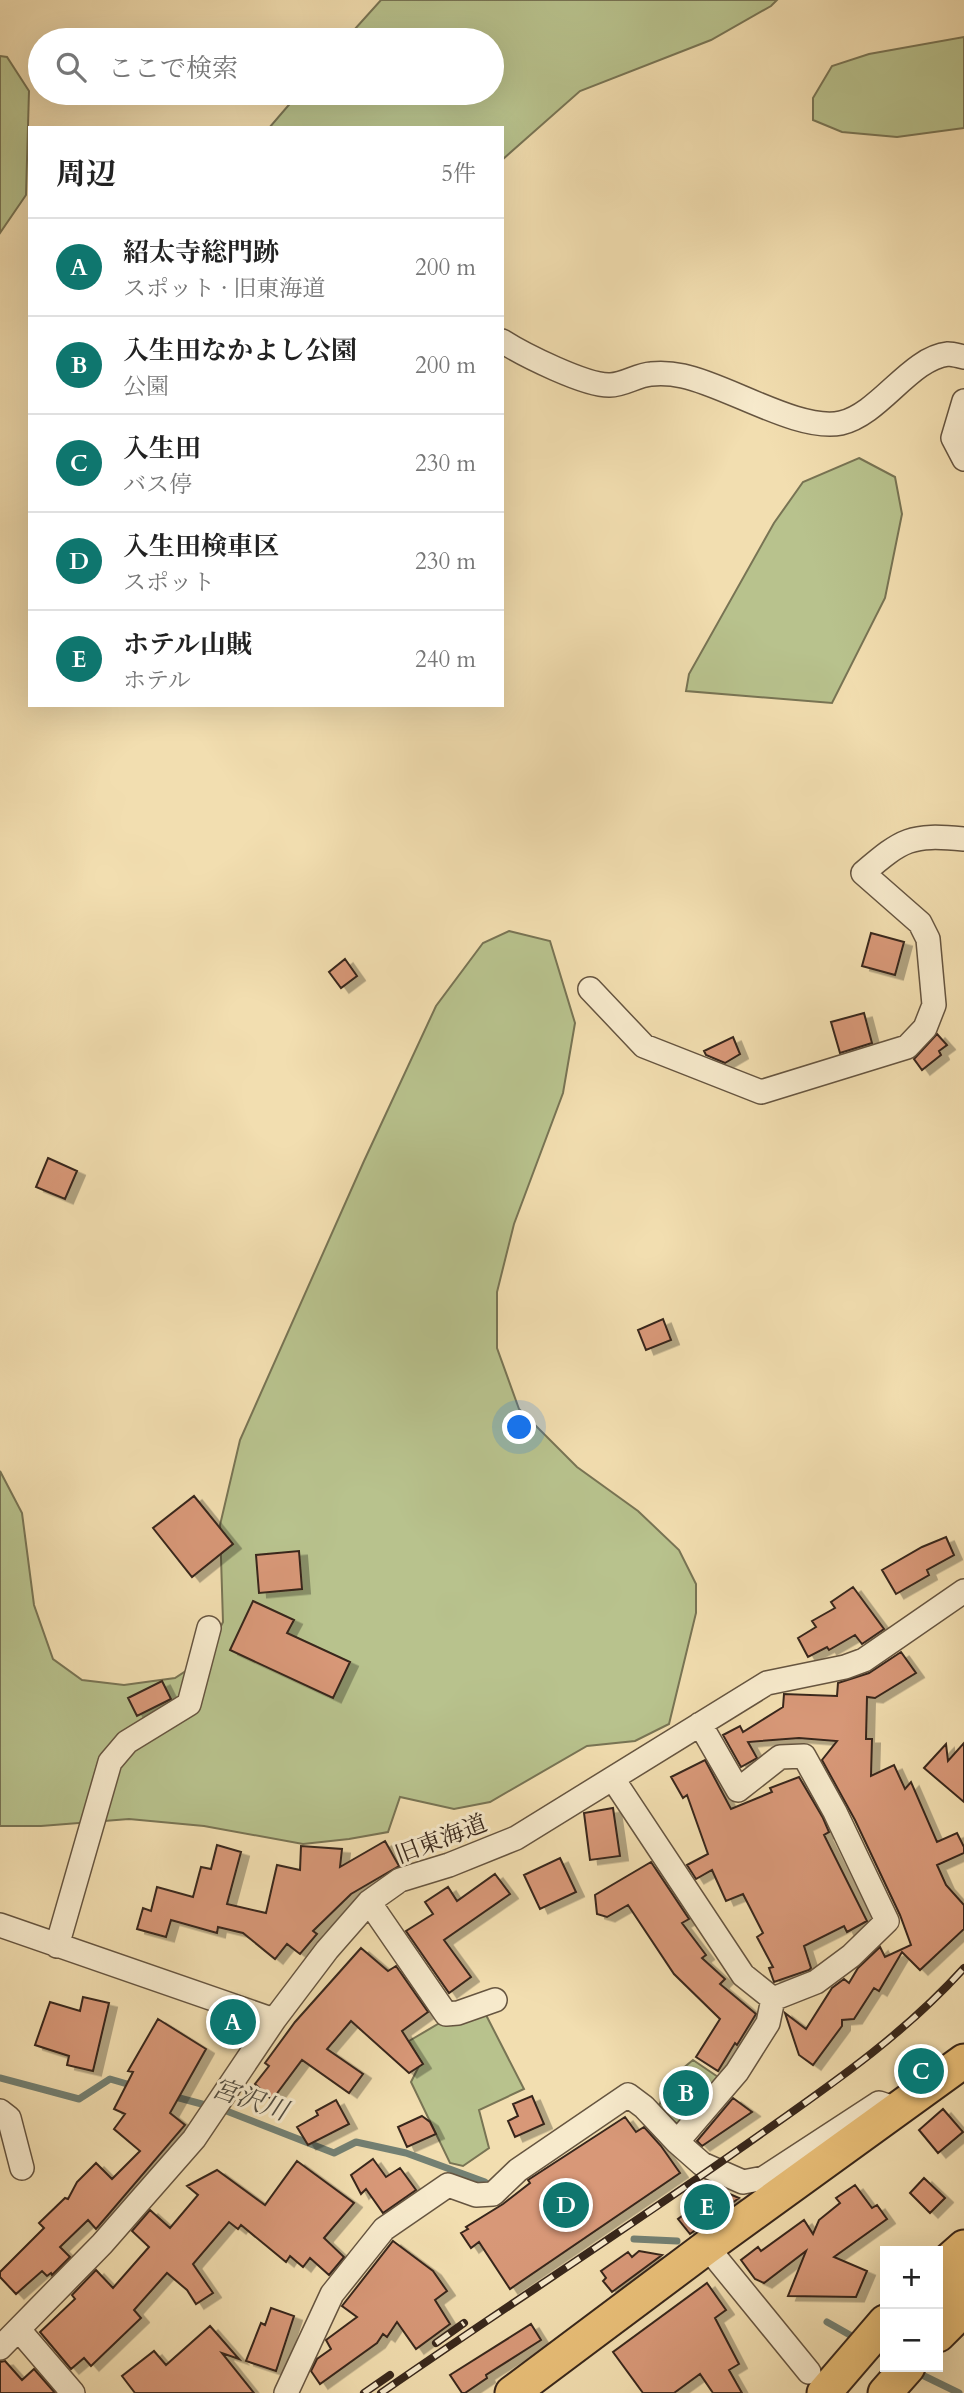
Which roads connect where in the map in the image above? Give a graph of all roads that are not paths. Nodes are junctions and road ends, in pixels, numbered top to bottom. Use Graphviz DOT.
graph roads {
  1 [pos="504,342"];
  2 [pos="964,357"];
  3 [pos="964,401"];
  4 [pos="964,459"];
  5 [pos="964,839"];
  6 [pos="590,989"];
  7 [pos="964,1591"];
  8 [pos="209,1628"];
  9 [pos="701,1724"];
  10 [pos="613,1779"];
  11 [pos="369,1902"];
  12 [pos="0,1925"];
  13 [pos="57,1945"];
  14 [pos="773,1999"];
  15 [pos="495,2000"];
  16 [pos="274,2020"];
  17 [pos="964,2061"];
  18 [pos="899,2107"];
  19 [pos="0,2111"];
  20 [pos="677,2142"];
  21 [pos="22,2168"];
  22 [pos="707,2247"];
  23 [pos="964,2247"];
  24 [pos="943,2266"];
  25 [pos="964,2274"];
  26 [pos="943,2295"];
  27 [pos="964,2309"];
  28 [pos="880,2326"];
  29 [pos="19,2330"];
  30 [pos="943,2330"];
  31 [pos="0,2348"];
  32 [pos="880,2359"];
  33 [pos="904,2372"];
  34 [pos="816,2382"];
  35 [pos="73,2393"];
  36 [pos="286,2393"];
  37 [pos="512,2393"];
  38 [pos="850,2393"];
  39 [pos="885,2393"];
  1 -- 2 [label="street"];
  3 -- 4 [label="street"];
  5 -- 6 [label="street"];
  7 -- 9 [label="street, 旧東海道"];
  8 -- 13 [label="street"];
  9 -- 10 [label="street, 旧東海道"];
  9 -- 14 [label="street"];
  10 -- 11 [label="street, 旧東海道"];
  10 -- 14 [label="street"];
  11 -- 15 [label="street"];
  11 -- 16 [label="street, 旧東海道"];
  12 -- 13 [label="street"];
  13 -- 16 [label="street"];
  14 -- 20 [label="street"];
  16 -- 29 [label="street, 旧東海道"];
  17 -- 18 [label="highway"];
  18 -- 20 [label="street"];
  18 -- 22 [label="highway"];
  19 -- 21 [label="street"];
  20 -- 36 [label="street"];
  22 -- 34 [label="street"];
  22 -- 37 [label="highway"];
  23 -- 24 [label="highway"];
  25 -- 26 [label="highway"];
  27 -- 30 [label="highway"];
  28 -- 34 [label="highway"];
  29 -- 31 [label="street, 旧東海道"];
  29 -- 35 [label="street"];
  32 -- 38 [label="highway"];
  33 -- 39 [label="highway"];
}
